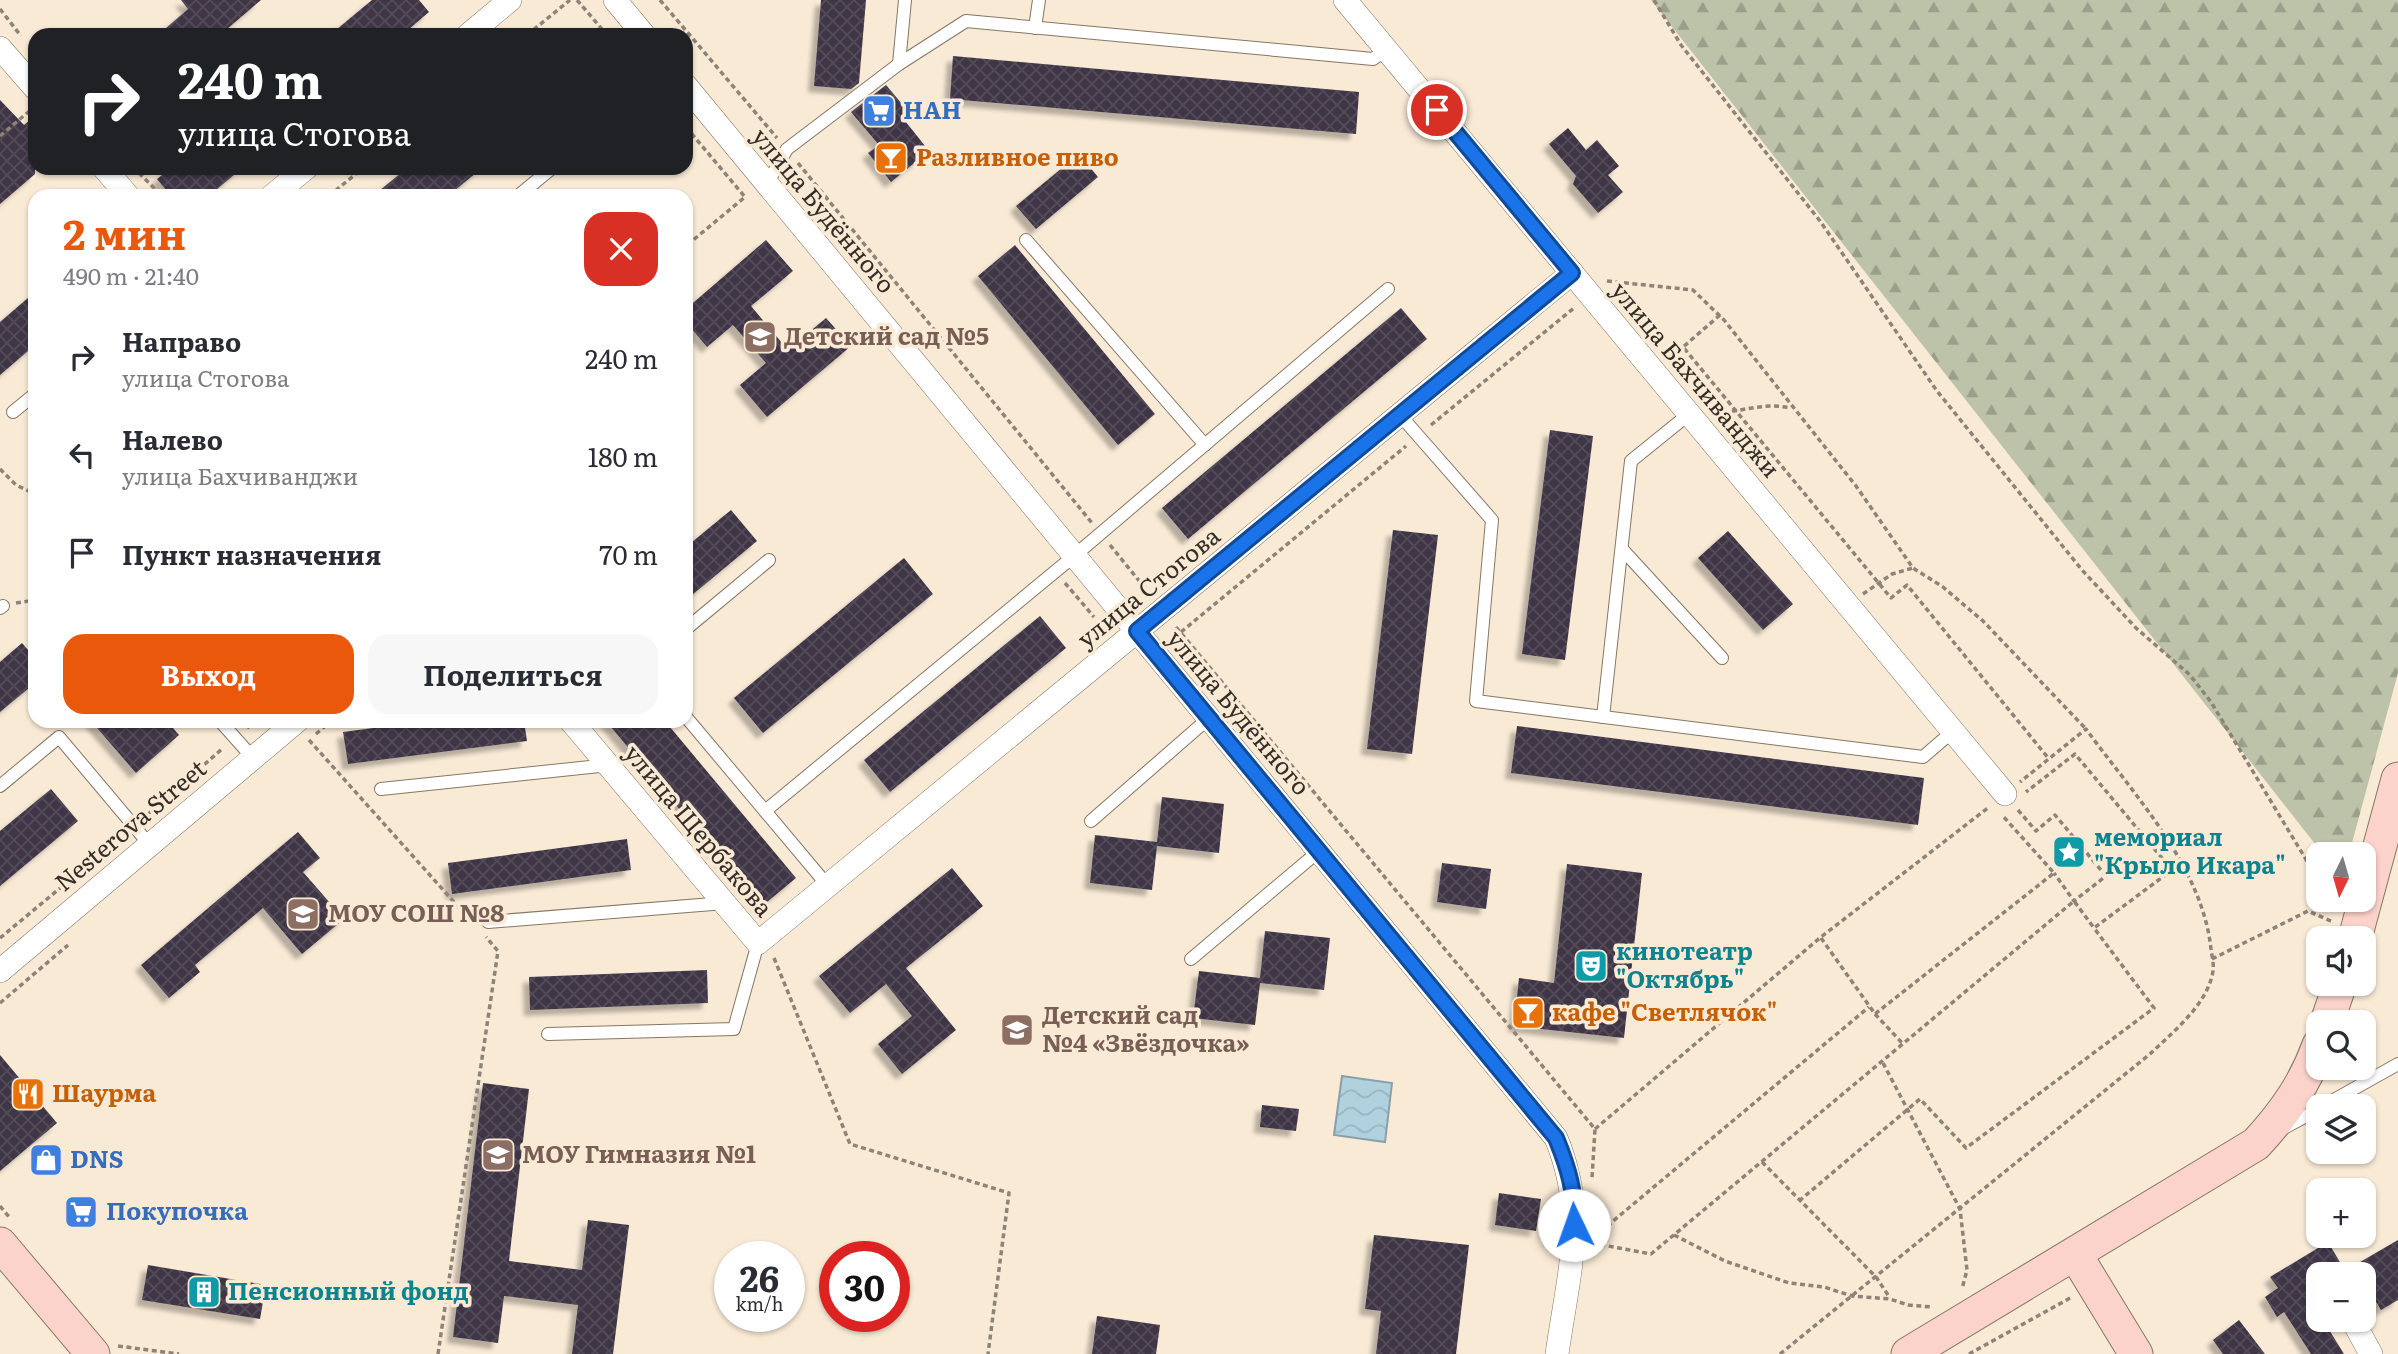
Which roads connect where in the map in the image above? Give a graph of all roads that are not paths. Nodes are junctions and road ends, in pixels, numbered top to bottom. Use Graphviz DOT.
graph roads {
  1 [pos="510,0"];
  2 [pos="615,0"];
  3 [pos="905,0"];
  4 [pos="1039,0"];
  5 [pos="1345,0"];
  6 [pos="476,28"];
  7 [pos="637,28"];
  8 [pos="1035,28"];
  9 [pos="1386,50"];
  10 [pos="2,55"];
  11 [pos="899,64"];
  12 [pos="28,81"];
  13 [pos="693,94"];
  14 [pos="110,175"];
  15 [pos="299,175"];
  16 [pos="544,175"];
  17 [pos="767,184"];
  18 [pos="122,189"];
  19 [pos="285,189"];
  20 [pos="526,189"];
  21 [pos="1026,240"];
  22 [pos="1574,275"];
  23 [pos="1388,289"];
  24 [pos="28,400"];
  25 [pos="13,412"];
  26 [pos="1689,414"];
  27 [pos="1400,415"];
  28 [pos="1205,445"];
  29 [pos="1622,548"];
  30 [pos="1074,556"];
  31 [pos="769,559"];
  32 [pos="693,623"];
  33 [pos="1137,631"];
  34 [pos="1721,658"];
  35 [pos="1603,717"];
  36 [pos="1209,719"];
  37 [pos="693,725"];
  38 [pos="226,728"];
  39 [pos="579,728"];
  40 [pos="303,731"];
  41 [pos="1952,732"];
  42 [pos="253,758"];
  43 [pos="608,765"];
  44 [pos="2398,779"];
  45 [pos="0,786"];
  46 [pos="381,789"];
  47 [pos="2003,801"];
  48 [pos="765,811"];
  49 [pos="1091,821"];
  50 [pos="149,844"];
  51 [pos="1319,851"];
  52 [pos="828,886"];
  53 [pos="725,903"];
  54 [pos="488,922"];
  55 [pos="2358,926"];
  56 [pos="762,940"];
  57 [pos="1191,959"];
  58 [pos="0,971"];
  59 [pos="548,1034"];
  60 [pos="2398,1064"];
  61 [pos="2306,1074"];
  62 [pos="2344,1094"];
  63 [pos="2306,1116"];
  64 [pos="2256,1144"];
  65 [pos="0,1244"];
  66 [pos="2075,1254"];
  67 [pos="2359,1332"];
  68 [pos="93,1354"];
  69 [pos="1557,1354"];
  70 [pos="1908,1354"];
  71 [pos="2136,1354"];
  72 [pos="2371,1354"];
  1 -- 6 [label="street"];
  2 -- 7 [label="street"];
  3 -- 11 [label="lane"];
  4 -- 8 [label="lane"];
  5 -- 9 [label="street, улица Бахчиванджи"];
  8 -- 9 [label="lane"];
  8 -- 11 [label="lane"];
  9 -- 22 [label="street, улица Бахчиванджи"];
  10 -- 12 [label="street"];
  11 -- 17 [label="lane"];
  13 -- 17 [label="street, улица Будённого"];
  14 -- 18 [label="street"];
  15 -- 19 [label="street"];
  16 -- 20 [label="lane"];
  17 -- 30 [label="street, улица Будённого"];
  21 -- 28 [label="lane"];
  22 -- 26 [label="street, улица Бахчиванджи"];
  22 -- 27 [label="street, улица Стогова"];
  23 -- 28 [label="lane"];
  24 -- 25 [label="lane"];
  26 -- 29 [label="lane"];
  26 -- 41 [label="street, улица Бахчиванджи"];
  27 -- 33 [label="street, улица Стогова"];
  27 -- 35 [label="lane"];
  28 -- 30 [label="lane"];
  29 -- 34 [label="lane"];
  29 -- 35 [label="lane"];
  30 -- 33 [label="street, улица Будённого"];
  30 -- 48 [label="lane"];
  31 -- 32 [label="lane"];
  33 -- 36 [label="street, улица Будённого"];
  33 -- 52 [label="street, улица Стогова"];
  35 -- 41 [label="lane"];
  36 -- 49 [label="lane"];
  36 -- 51 [label="street, улица Будённого"];
  37 -- 48 [label="lane"];
  38 -- 42 [label="lane"];
  39 -- 43 [label="street, улица Щербакова"];
  40 -- 42 [label="street, Nesterova Street"];
  41 -- 47 [label="street, улица Бахчиванджи"];
  42 -- 50 [label="street, Nesterova Street"];
  43 -- 46 [label="lane"];
  43 -- 53 [label="street, улица Щербакова"];
  44 -- 55 [label="street"];
  45 -- 50 [label="lane"];
  48 -- 52 [label="lane"];
  50 -- 58 [label="street, Nesterova Street"];
  51 -- 57 [label="lane"];
  51 -- 69 [label="street, улица Будённого"];
  52 -- 56 [label="street, улица Стогова"];
  53 -- 54 [label="lane"];
  53 -- 56 [label="street, улица Щербакова"];
  56 -- 59 [label="lane"];
  60 -- 62 [label="lane"];
  61 -- 64 [label="street"];
  63 -- 64 [label="lane"];
  64 -- 66 [label="street"];
  65 -- 68 [label="street"];
  66 -- 70 [label="street"];
  66 -- 71 [label="street"];
  67 -- 72 [label="street"];
}
